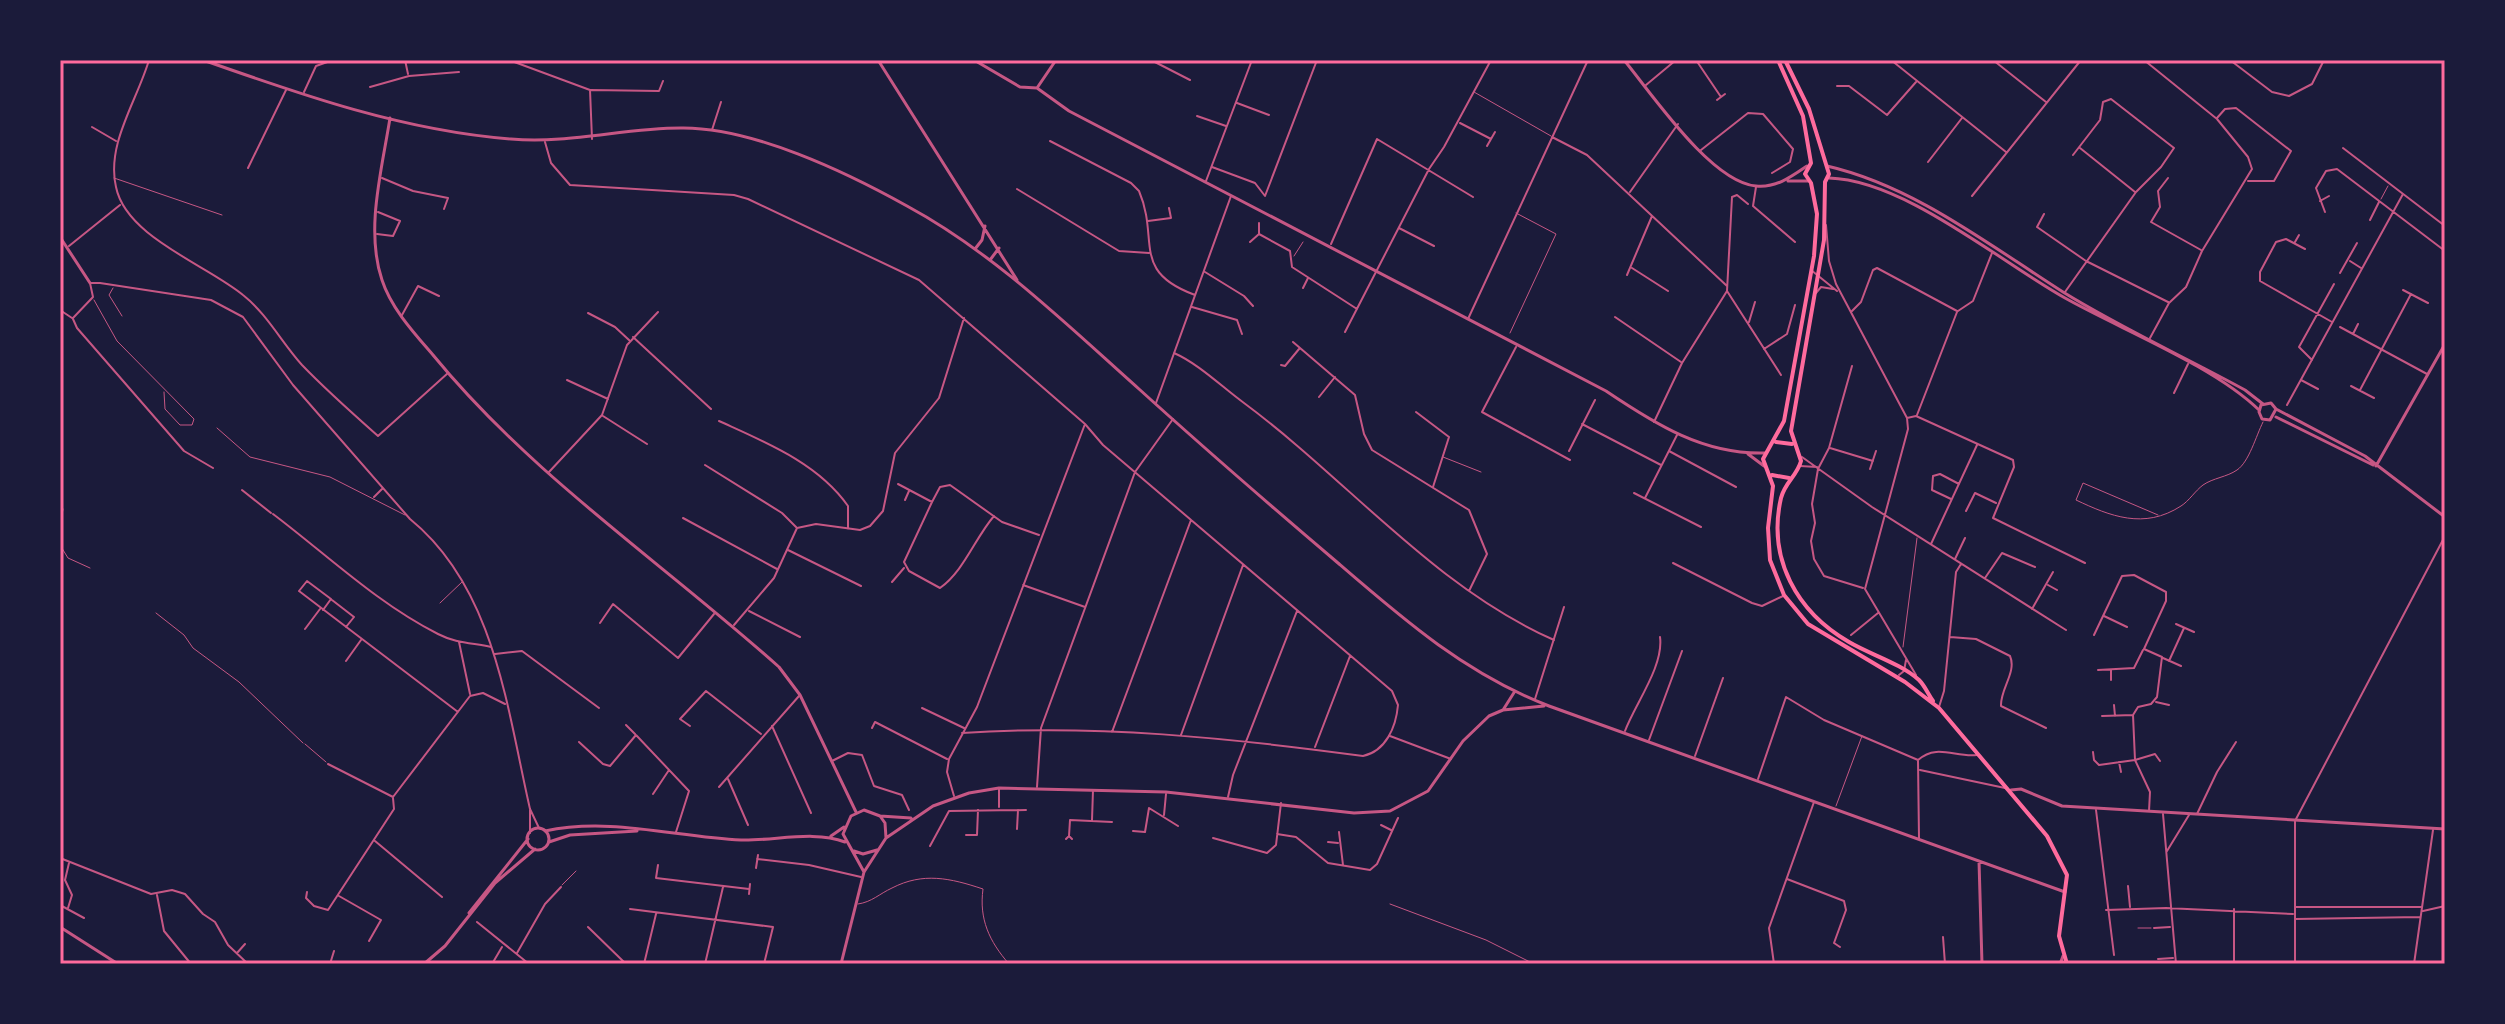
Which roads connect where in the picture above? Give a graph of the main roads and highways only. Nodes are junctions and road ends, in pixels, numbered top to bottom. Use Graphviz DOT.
graph roads {
  1 [pos="1784,61"];
  2 [pos="1825,164"];
  3 [pos="1809,165"];
  4 [pos="1826,180"];
  5 [pos="1810,182"];
  6 [pos="1776,442"];
  7 [pos="1795,446"];
  8 [pos="1772,475"];
  9 [pos="1789,478"];
  10 [pos="1939,708"];
  11 [pos="2067,964"];
  1 -- 2 [label="main road"];
  1 -- 3 [label="main road"];
  2 -- 3 [label="main road"];
  2 -- 4 [label="main road"];
  3 -- 5 [label="main road"];
  4 -- 5 [label="main road"];
  4 -- 7 [label="main road"];
  5 -- 6 [label="main road"];
  6 -- 7 [label="main road"];
  6 -- 8 [label="main road"];
  7 -- 9 [label="main road"];
  8 -- 9 [label="main road"];
  8 -- 10 [label="main road"];
  9 -- 10 [label="main road"];
  10 -- 11 [label="main road"];
}
